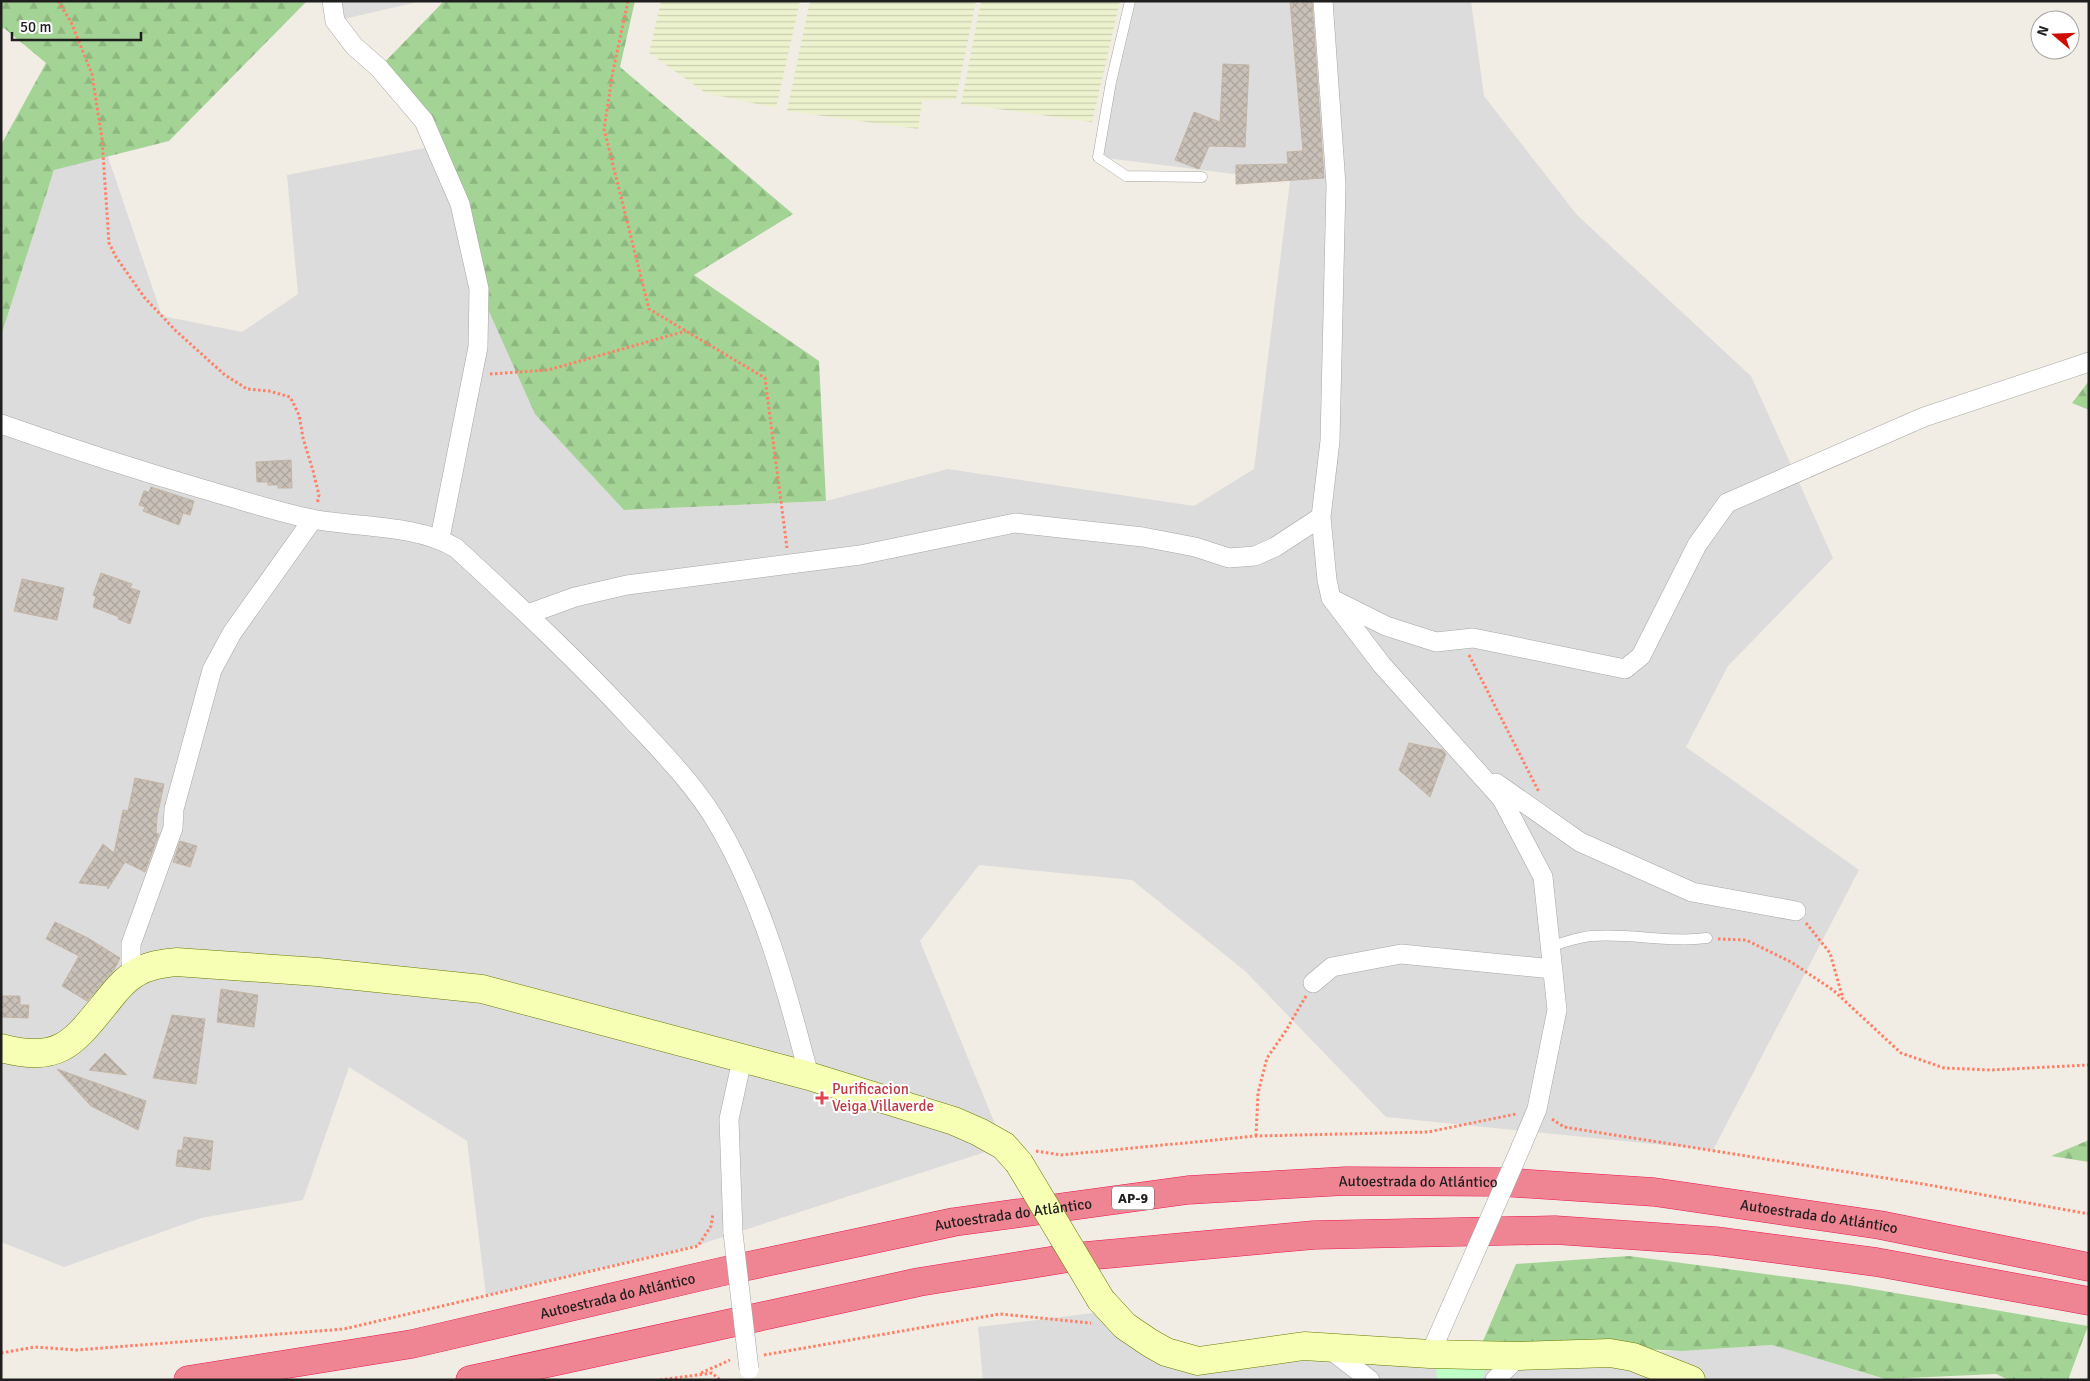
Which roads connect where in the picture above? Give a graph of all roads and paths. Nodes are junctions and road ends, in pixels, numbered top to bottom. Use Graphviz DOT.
graph roads {
  1 [pos="58,1"];
  2 [pos="332,1"];
  3 [pos="628,1"];
  4 [pos="1130,1"];
  5 [pos="1323,1"];
  6 [pos="1202,177"];
  7 [pos="686,331"];
  8 [pos="2089,362"];
  9 [pos="472,375"];
  10 [pos="1,424"];
  11 [pos="1321,517"];
  12 [pos="313,519"];
  13 [pos="440,538"];
  14 [pos="789,562"];
  15 [pos="1331,598"];
  16 [pos="528,614"];
  17 [pos="1461,639"];
  18 [pos="1473,766"];
  19 [pos="1551,822"];
  20 [pos="1796,911"];
  21 [pos="1707,938"];
  22 [pos="1550,946"];
  23 [pos="1553,969"];
  24 [pos="136,973"];
  25 [pos="1313,983"];
  26 [pos="1843,1000"];
  27 [pos="1,1048"];
  28 [pos="742,1060"];
  29 [pos="2089,1065"];
  30 [pos="809,1076"];
  31 [pos="1537,1109"];
  32 [pos="1256,1136"];
  33 [pos="1011,1154"];
  34 [pos="714,1207"];
  35 [pos="2089,1214"];
  36 [pos="2089,1267"];
  37 [pos="2089,1301"];
  38 [pos="1125,1326"];
  39 [pos="1326,1346"];
  40 [pos="1,1353"];
  41 [pos="1430,1354"];
  42 [pos="747,1361"];
  43 [pos="1518,1368"];
  44 [pos="701,1373"];
  45 [pos="188,1380"];
  46 [pos="470,1380"];
  47 [pos="660,1380"];
  48 [pos="720,1380"];
  49 [pos="1370,1380"];
  50 [pos="1495,1380"];
  51 [pos="1691,1380"];
  1 -- 12 [label="path"];
  2 -- 9 [label="street"];
  3 -- 7 [label="path"];
  4 -- 6 [label="lane"];
  5 -- 11 [label="street"];
  7 -- 9 [label="path"];
  7 -- 14 [label="path"];
  8 -- 17 [label="street"];
  9 -- 13 [label="street"];
  10 -- 12 [label="street"];
  11 -- 14 [label="street"];
  11 -- 15 [label="street"];
  12 -- 13 [label="street"];
  12 -- 24 [label="street"];
  13 -- 16 [label="street"];
  14 -- 16 [label="street"];
  15 -- 17 [label="street"];
  15 -- 18 [label="street"];
  16 -- 30 [label="street"];
  17 -- 19 [label="path"];
  18 -- 19 [label="street"];
  18 -- 22 [label="street"];
  19 -- 20 [label="street"];
  20 -- 26 [label="path"];
  21 -- 22 [label="lane"];
  21 -- 26 [label="path"];
  22 -- 23 [label="street"];
  23 -- 25 [label="street"];
  23 -- 31 [label="street"];
  24 -- 27 [label="street"];
  24 -- 28 [label="street"];
  25 -- 32 [label="path"];
  26 -- 29 [label="path"];
  28 -- 30 [label="street"];
  28 -- 42 [label="street, bridge"];
  30 -- 33 [label="street"];
  31 -- 32 [label="path"];
  31 -- 35 [label="path"];
  31 -- 41 [label="street, bridge"];
  32 -- 33 [label="path"];
  33 -- 38 [label="street, bridge"];
  34 -- 40 [label="path"];
  36 -- 45 [label="highway, Autoestrada do Atlántico / AP-9"];
  37 -- 46 [label="highway"];
  38 -- 39 [label="street"];
  38 -- 42 [label="path"];
  39 -- 41 [label="street"];
  39 -- 49 [label="street"];
  41 -- 43 [label="street"];
  42 -- 44 [label="path"];
  43 -- 50 [label="street"];
  43 -- 51 [label="street"];
  44 -- 47 [label="path"];
  44 -- 48 [label="path"];
}
